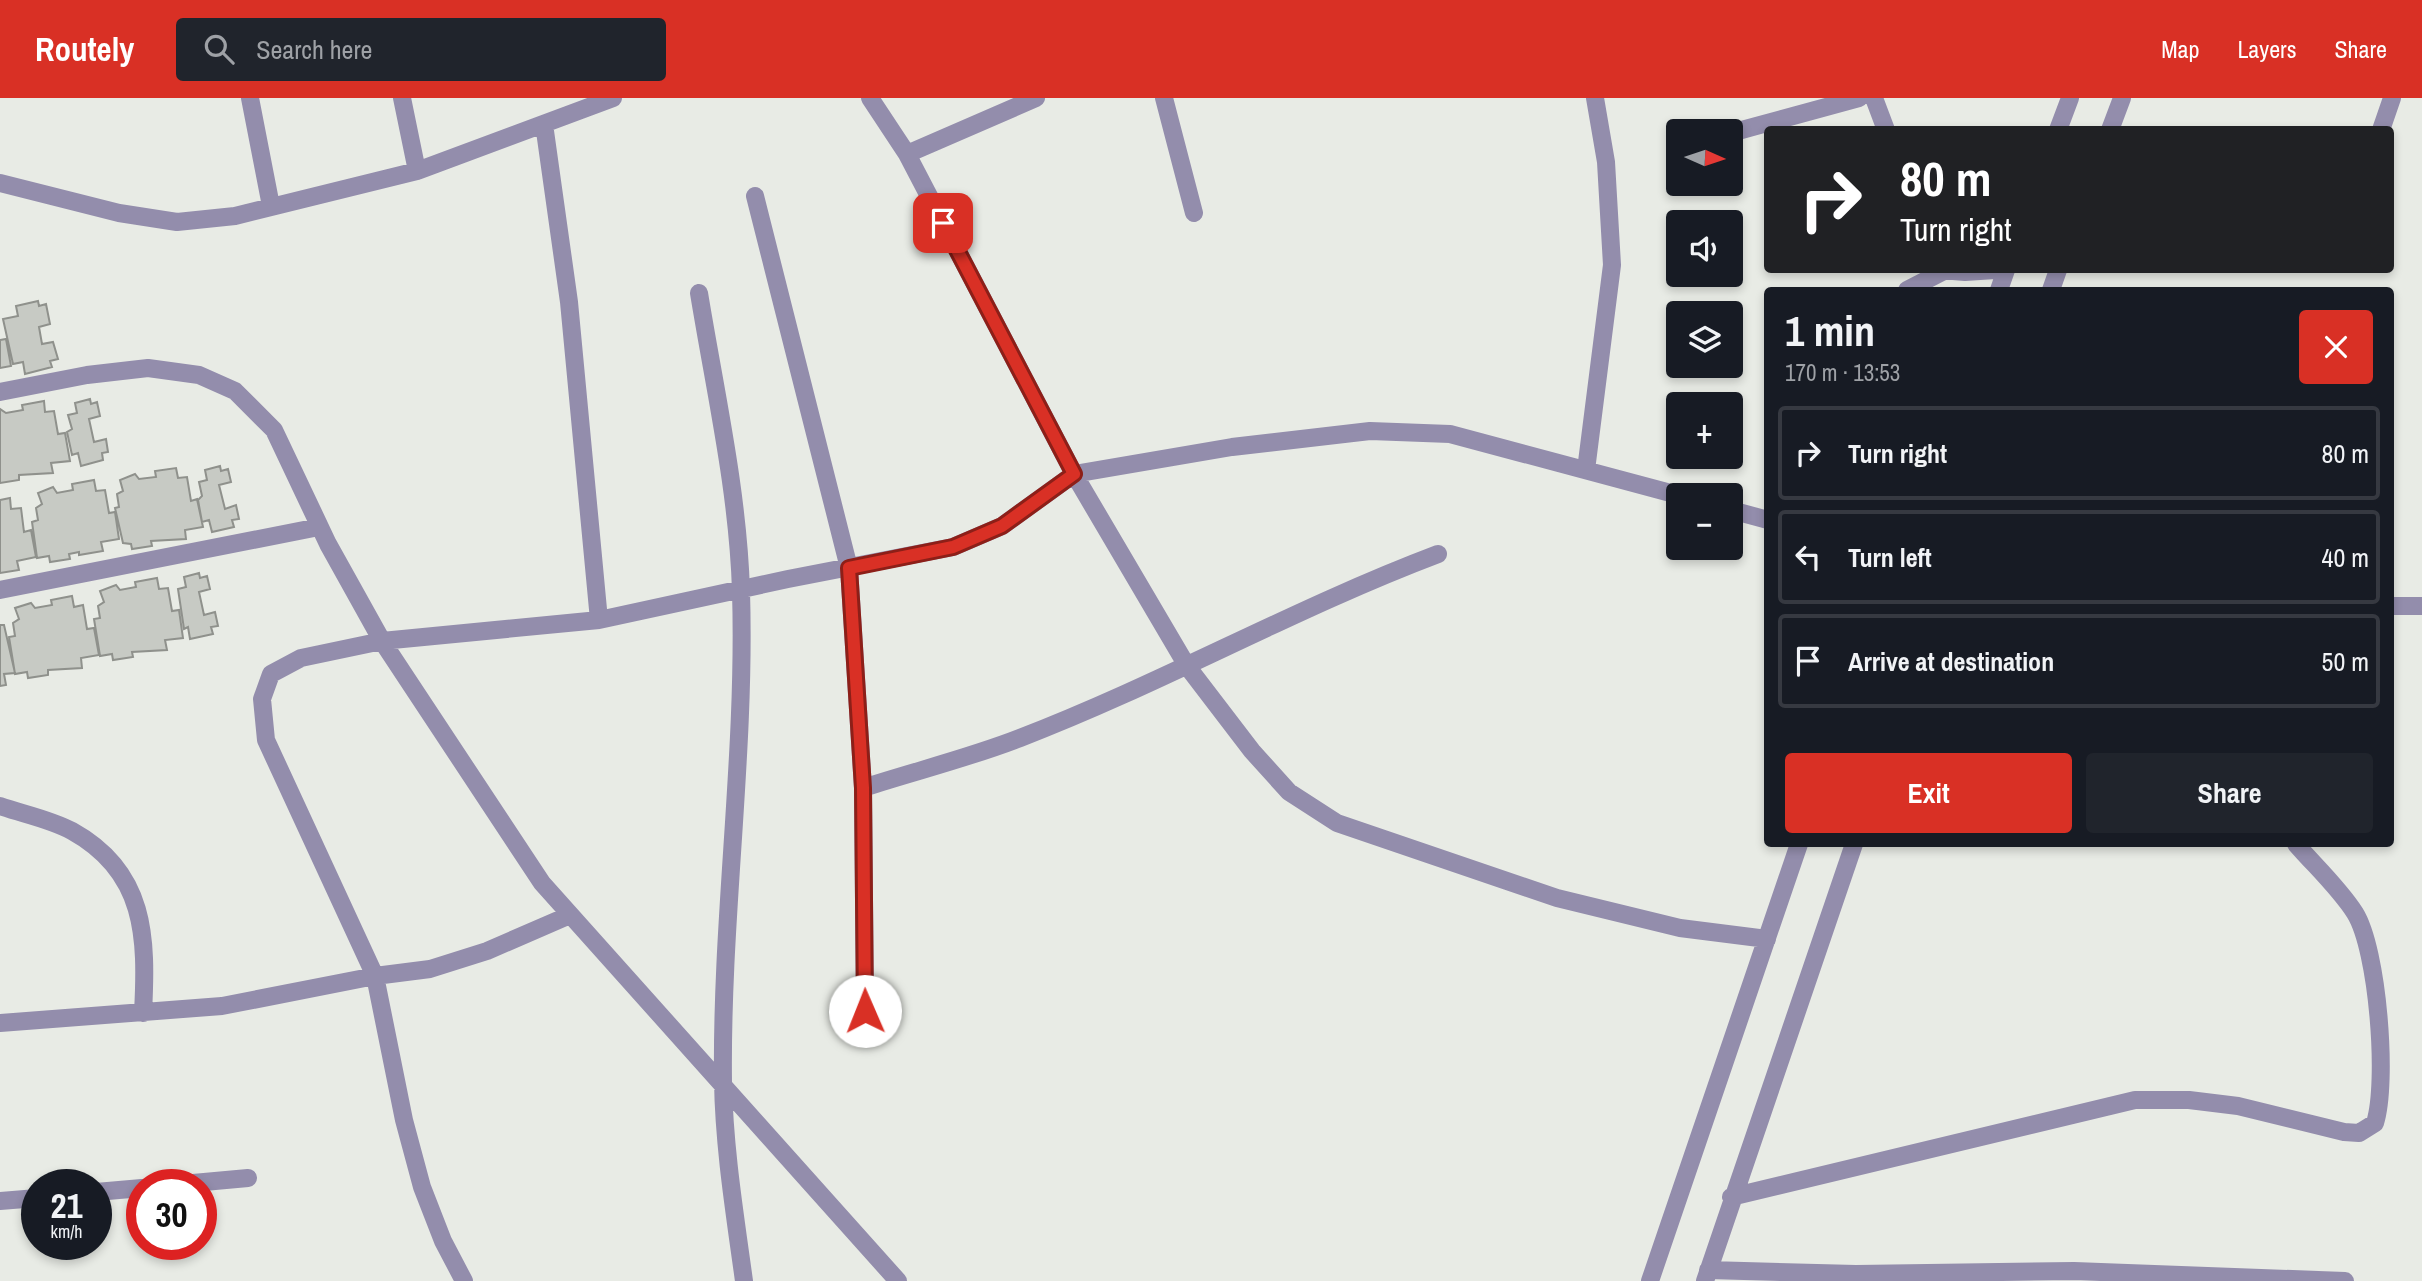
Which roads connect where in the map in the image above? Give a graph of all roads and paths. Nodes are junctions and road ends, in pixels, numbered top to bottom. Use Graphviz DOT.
graph roads {
  1 [pos="250,98"];
  2 [pos="402,98"];
  3 [pos="613,98"];
  4 [pos="870,98"];
  5 [pos="1164,98"];
  6 [pos="1595,98"];
  7 [pos="1859,98"];
  8 [pos="1874,98"];
  9 [pos="2070,98"];
  10 [pos="2122,98"];
  11 [pos="2392,98"];
  12 [pos="1026,99"];
  13 [pos="544,124"];
  14 [pos="1884,126"];
  15 [pos="2060,126"];
  16 [pos="2112,126"];
  17 [pos="2382,126"];
  18 [pos="1743,130"];
  19 [pos="908,155"];
  20 [pos="417,171"];
  21 [pos="0,183"];
  22 [pos="755,196"];
  23 [pos="271,206"];
  24 [pos="1194,213"];
  25 [pos="1938,273"];
  26 [pos="1913,287"];
  27 [pos="699,293"];
  28 [pos="0,393"];
  29 [pos="1586,470"];
  30 [pos="1074,474"];
  31 [pos="1666,492"];
  32 [pos="1743,513"];
  33 [pos="1764,519"];
  34 [pos="320,527"];
  35 [pos="1438,554"];
  36 [pos="849,568"];
  37 [pos="0,590"];
  38 [pos="741,590"];
  39 [pos="2394,606"];
  40 [pos="2422,606"];
  41 [pos="599,620"];
  42 [pos="382,642"];
  43 [pos="1187,666"];
  44 [pos="863,788"];
  45 [pos="0,806"];
  46 [pos="1798,847"];
  47 [pos="1853,847"];
  48 [pos="2299,847"];
  49 [pos="570,915"];
  50 [pos="1767,939"];
  51 [pos="375,976"];
  52 [pos="865,1011"];
  53 [pos="143,1013"];
  54 [pos="0,1023"];
  55 [pos="723,1083"];
  56 [pos="248,1178"];
  57 [pos="217,1181"];
  58 [pos="1731,1197"];
  59 [pos="21,1199"];
  60 [pos="0,1201"];
  61 [pos="1706,1275"];
  62 [pos="895,1279"];
  63 [pos="464,1281"];
  64 [pos="744,1281"];
  65 [pos="1650,1281"];
  66 [pos="2345,1281"];
  1 -- 23 [label="street"];
  2 -- 20 [label="street"];
  3 -- 13 [label="street"];
  4 -- 19 [label="street"];
  5 -- 24 [label="street"];
  6 -- 29 [label="street"];
  7 -- 18 [label="street"];
  8 -- 14 [label="street"];
  9 -- 15 [label="street"];
  10 -- 16 [label="street"];
  11 -- 17 [label="street"];
  12 -- 19 [label="street"];
  13 -- 20 [label="street"];
  13 -- 41 [label="street"];
  19 -- 30 [label="street"];
  20 -- 23 [label="street"];
  21 -- 23 [label="street"];
  22 -- 36 [label="street"];
  25 -- 26 [label="street"];
  27 -- 38 [label="street"];
  28 -- 34 [label="street"];
  29 -- 30 [label="street"];
  29 -- 31 [label="street"];
  30 -- 36 [label="street"];
  30 -- 43 [label="street"];
  32 -- 33 [label="street"];
  34 -- 37 [label="street"];
  34 -- 42 [label="street"];
  35 -- 43 [label="street"];
  36 -- 38 [label="street"];
  36 -- 44 [label="street"];
  38 -- 41 [label="street"];
  38 -- 55 [label="street"];
  39 -- 40 [label="street"];
  41 -- 42 [label="street"];
  42 -- 49 [label="street"];
  42 -- 51 [label="street"];
  43 -- 44 [label="street"];
  43 -- 50 [label="street"];
  44 -- 52 [label="street"];
  45 -- 53 [label="street"];
  46 -- 50 [label="street"];
  47 -- 58 [label="street"];
  48 -- 58 [label="street"];
  49 -- 51 [label="street"];
  49 -- 55 [label="street"];
  50 -- 65 [label="street"];
  51 -- 53 [label="street"];
  51 -- 63 [label="street"];
  53 -- 54 [label="street"];
  55 -- 62 [label="street"];
  55 -- 64 [label="street"];
  56 -- 57 [label="street"];
  58 -- 61 [label="street"];
  59 -- 60 [label="street"];
  61 -- 66 [label="street"];
}
